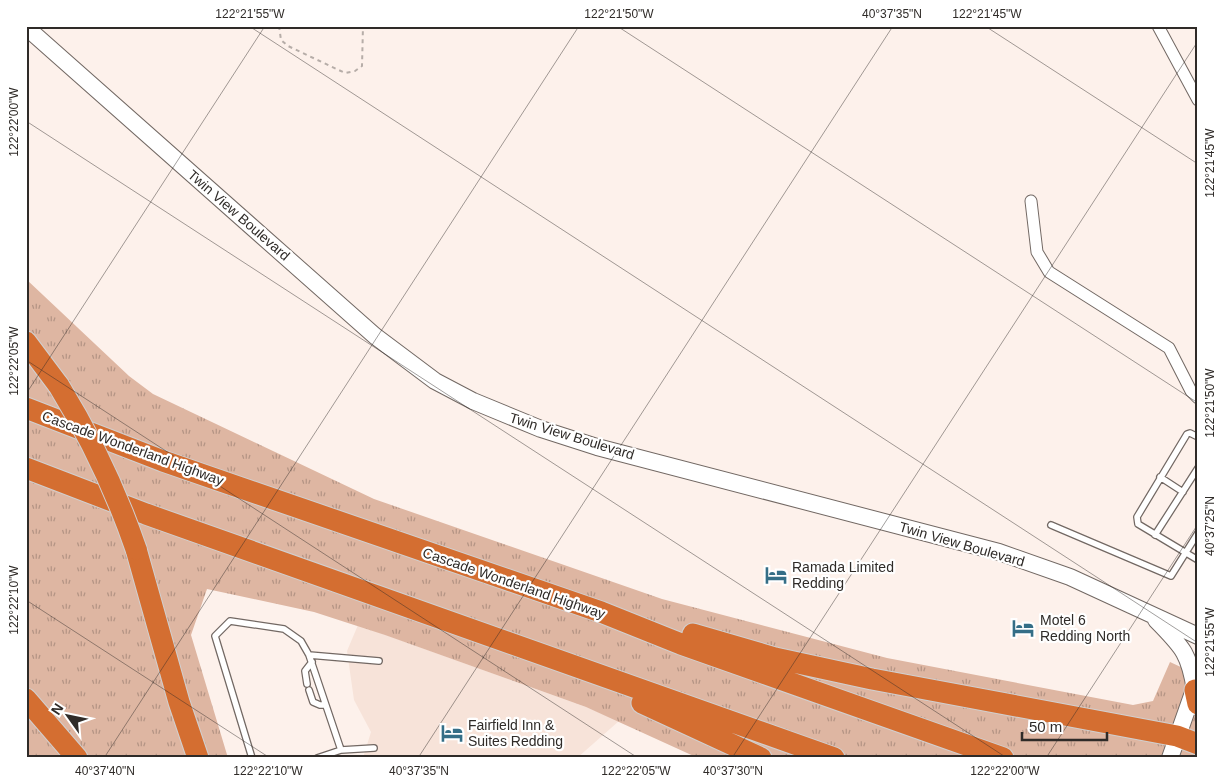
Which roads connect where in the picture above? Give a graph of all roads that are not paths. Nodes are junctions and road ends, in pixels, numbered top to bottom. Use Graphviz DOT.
graph roads {
  1 [pos="1158,26"];
  2 [pos="26,27"];
  3 [pos="1198,100"];
  4 [pos="1031,201"];
  5 [pos="26,342"];
  6 [pos="1198,398"];
  7 [pos="26,408"];
  8 [pos="1198,437"];
  9 [pos="26,468"];
  10 [pos="1198,468"];
  11 [pos="1160,477"];
  12 [pos="1183,492"];
  13 [pos="1051,525"];
  14 [pos="1198,533"];
  15 [pos="1155,535"];
  16 [pos="1186,553"];
  17 [pos="1198,560"];
  18 [pos="1147,611"];
  19 [pos="600,612"];
  20 [pos="1198,636"];
  21 [pos="309,655"];
  22 [pos="380,661"];
  23 [pos="312,662"];
  24 [pos="565,662"];
  25 [pos="307,684"];
  26 [pos="309,690"];
  27 [pos="1197,690"];
  28 [pos="26,699"];
  29 [pos="325,705"];
  30 [pos="1177,736"];
  31 [pos="1198,744"];
  32 [pos="374,748"];
  33 [pos="340,750"];
  34 [pos="77,758"];
  35 [pos="198,758"];
  36 [pos="252,758"];
  37 [pos="317,758"];
  38 [pos="761,758"];
  39 [pos="834,758"];
  40 [pos="1003,758"];
  41 [pos="1170,758"];
  1 -- 3 [label="street"];
  2 -- 18 [label="street, Twin View Boulevard"];
  4 -- 6 [label="street"];
  5 -- 35 [label="highway, bridge"];
  7 -- 19 [label="highway, Cascade Wonderland Highway"];
  8 -- 11 [label="lane"];
  9 -- 24 [label="highway"];
  10 -- 12 [label="lane"];
  11 -- 12 [label="lane"];
  11 -- 15 [label="lane"];
  12 -- 15 [label="lane"];
  13 -- 16 [label="lane"];
  14 -- 16 [label="lane"];
  15 -- 16 [label="lane"];
  16 -- 17 [label="lane"];
  18 -- 20 [label="street, Twin View Boulevard"];
  18 -- 27 [label="street"];
  19 -- 30 [label="highway"];
  19 -- 40 [label="highway, Cascade Wonderland Highway"];
  21 -- 22 [label="lane"];
  21 -- 23 [label="lane"];
  21 -- 36 [label="lane"];
  23 -- 25 [label="lane"];
  23 -- 29 [label="lane"];
  24 -- 38 [label="highway"];
  24 -- 39 [label="highway"];
  26 -- 29 [label="lane"];
  27 -- 30 [label="street"];
  28 -- 34 [label="highway"];
  29 -- 33 [label="lane"];
  30 -- 31 [label="highway"];
  30 -- 41 [label="street"];
  32 -- 33 [label="lane"];
  33 -- 37 [label="lane"];
}
